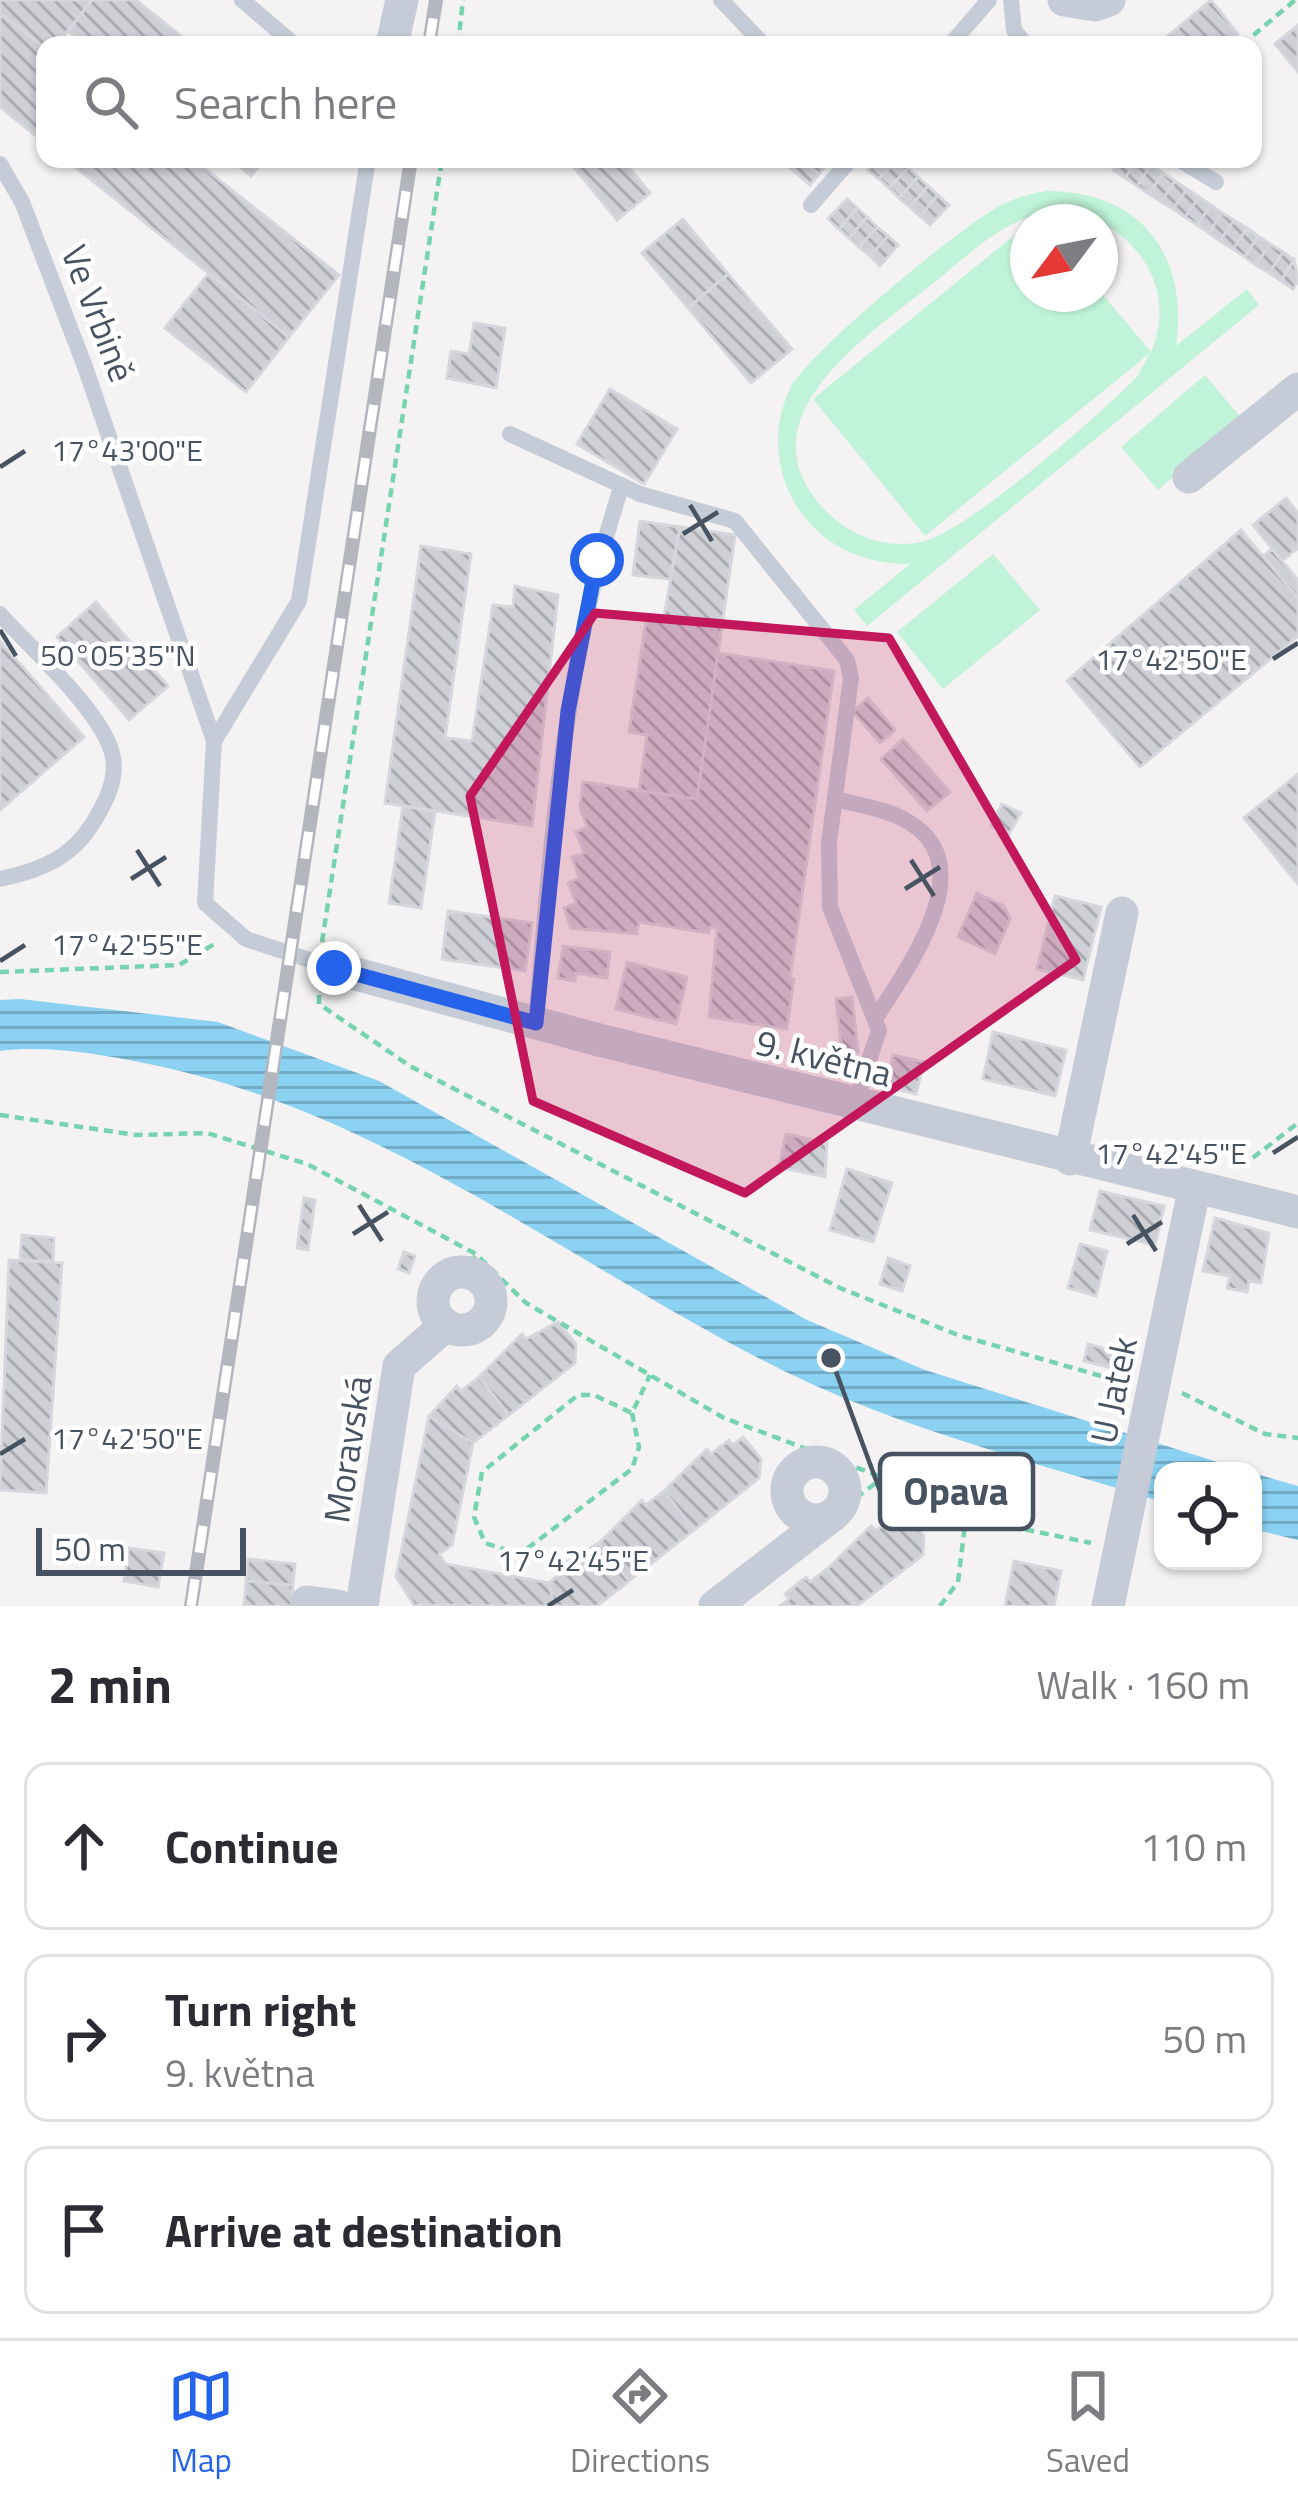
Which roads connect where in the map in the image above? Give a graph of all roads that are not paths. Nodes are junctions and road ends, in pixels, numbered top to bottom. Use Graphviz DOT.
graph roads {
  1 [pos="242,0"];
  2 [pos="402,0"];
  3 [pos="721,0"];
  4 [pos="989,0"];
  5 [pos="1011,0"];
  6 [pos="1064,0"];
  7 [pos="1109,0"];
  8 [pos="284,36"];
  9 [pos="394,36"];
  10 [pos="755,36"];
  11 [pos="958,36"];
  12 [pos="1019,36"];
  13 [pos="0,164"];
  14 [pos="367,168"];
  15 [pos="843,168"];
  16 [pos="1193,168"];
  17 [pos="1216,182"];
  18 [pos="811,205"];
  19 [pos="1298,389"];
  20 [pos="510,434"];
  21 [pos="1189,478"];
  22 [pos="622,485"];
  23 [pos="0,614"];
  24 [pos="214,741"];
  25 [pos="836,799"];
  26 [pos="0,879"];
  27 [pos="1122,913"];
  28 [pos="327,965"];
  29 [pos="877,1016"];
  30 [pos="536,1023"];
  31 [pos="855,1105"];
  32 [pos="1070,1159"];
  33 [pos="1201,1192"];
  34 [pos="1298,1212"];
  35 [pos="472,1263"];
  36 [pos="834,1514"];
  37 [pos="307,1606"];
  38 [pos="338,1606"];
  39 [pos="362,1606"];
  40 [pos="716,1606"];
  41 [pos="1108,1606"];
  1 -- 8 [label="lane"];
  2 -- 9 [label="street"];
  3 -- 10 [label="lane"];
  4 -- 11 [label="lane"];
  5 -- 12 [label="lane"];
  6 -- 7 [label="street"];
  13 -- 24 [label="lane, Ve Vrbině"];
  14 -- 24 [label="lane"];
  15 -- 18 [label="lane"];
  16 -- 17 [label="lane"];
  19 -- 21 [label="street"];
  20 -- 22 [label="lane"];
  22 -- 25 [label="lane"];
  22 -- 30 [label="lane"];
  23 -- 26 [label="lane"];
  24 -- 28 [label="lane, Ve Vrbině"];
  25 -- 29 [label="lane"];
  25 -- 29 [label="lane"];
  27 -- 32 [label="street"];
  28 -- 30 [label="street, 9. května"];
  29 -- 31 [label="lane"];
  30 -- 31 [label="street, 9. května"];
  31 -- 32 [label="street, 9. května"];
  32 -- 33 [label="street, 9. května"];
  33 -- 34 [label="street, 9. května"];
  33 -- 41 [label="street, U Jatek"];
  35 -- 39 [label="street, Moravská"];
  36 -- 40 [label="street"];
  37 -- 38 [label="street"];
}
